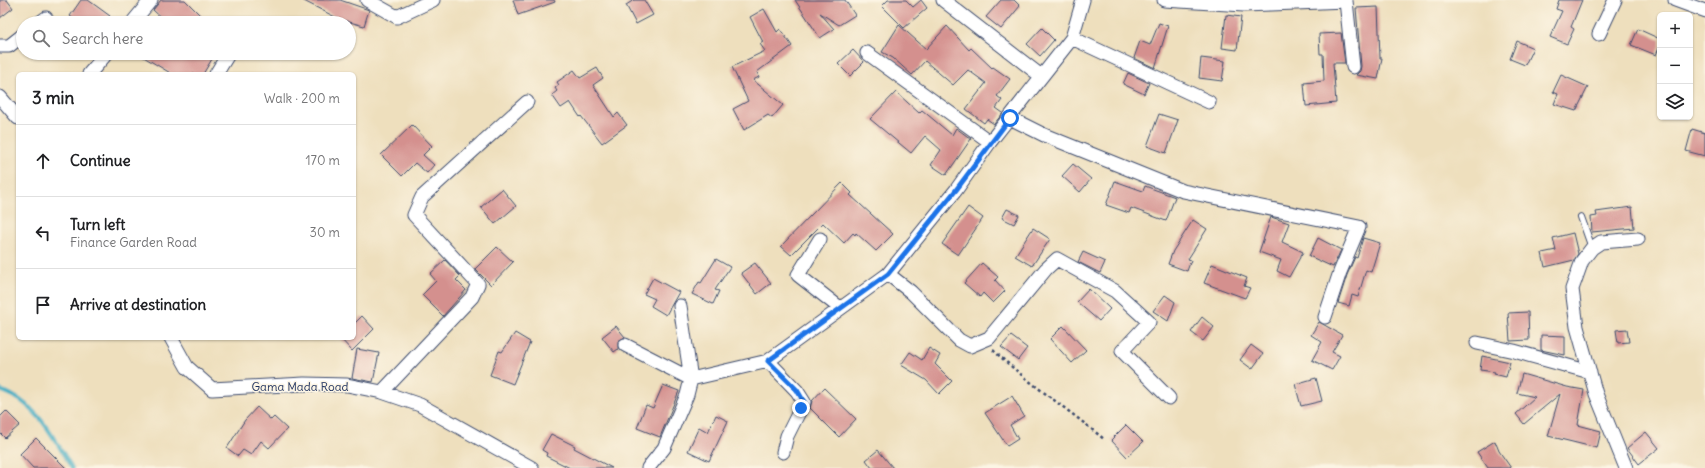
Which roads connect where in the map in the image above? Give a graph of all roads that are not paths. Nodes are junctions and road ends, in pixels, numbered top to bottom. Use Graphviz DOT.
graph roads {
  1 [pos="151,0"];
  2 [pos="367,0"];
  3 [pos="433,0"];
  4 [pos="942,0"];
  5 [pos="1083,0"];
  6 [pos="1164,0"];
  7 [pos="1615,0"];
  8 [pos="1675,0"];
  9 [pos="1705,10"];
  10 [pos="138,16"];
  11 [pos="1599,34"];
  12 [pos="1072,38"];
  13 [pos="16,40"];
  14 [pos="0,46"];
  15 [pos="867,53"];
  16 [pos="100,60"];
  17 [pos="225,60"];
  18 [pos="1353,67"];
  19 [pos="91,72"];
  20 [pos="217,72"];
  21 [pos="1041,76"];
  22 [pos="0,97"];
  23 [pos="527,102"];
  24 [pos="1209,102"];
  25 [pos="16,116"];
  26 [pos="1010,118"];
  27 [pos="990,142"];
  28 [pos="1581,217"];
  29 [pos="820,239"];
  30 [pos="1638,239"];
  31 [pos="1592,248"];
  32 [pos="888,274"];
  33 [pos="680,306"];
  34 [pos="840,308"];
  35 [pos="1326,317"];
  36 [pos="172,340"];
  37 [pos="1477,343"];
  38 [pos="625,345"];
  39 [pos="768,361"];
  40 [pos="1590,372"];
  41 [pos="691,379"];
  42 [pos="382,392"];
  43 [pos="1169,398"];
  44 [pos="783,452"];
  45 [pos="532,468"];
  46 [pos="648,468"];
  47 [pos="1626,468"];
  1 -- 10 [label="street"];
  2 -- 3 [label="street"];
  4 -- 21 [label="street"];
  5 -- 12 [label="street"];
  6 -- 18 [label="street"];
  7 -- 11 [label="street"];
  8 -- 9 [label="street"];
  12 -- 21 [label="street"];
  12 -- 24 [label="street"];
  13 -- 14 [label="street"];
  15 -- 27 [label="street"];
  16 -- 19 [label="street"];
  17 -- 20 [label="street"];
  21 -- 26 [label="street"];
  22 -- 25 [label="street"];
  23 -- 42 [label="street"];
  26 -- 27 [label="street"];
  26 -- 35 [label="street"];
  27 -- 32 [label="street"];
  28 -- 31 [label="lane"];
  29 -- 34 [label="street"];
  30 -- 31 [label="street"];
  31 -- 40 [label="street"];
  32 -- 34 [label="street"];
  32 -- 43 [label="street"];
  33 -- 41 [label="street"];
  34 -- 39 [label="street"];
  36 -- 42 [label="street, Gama Mada Road"];
  37 -- 40 [label="street"];
  38 -- 41 [label="street"];
  39 -- 41 [label="street"];
  39 -- 44 [label="street"];
  40 -- 47 [label="street"];
  41 -- 46 [label="street"];
  42 -- 45 [label="street, Gama Mada Road"];
}
